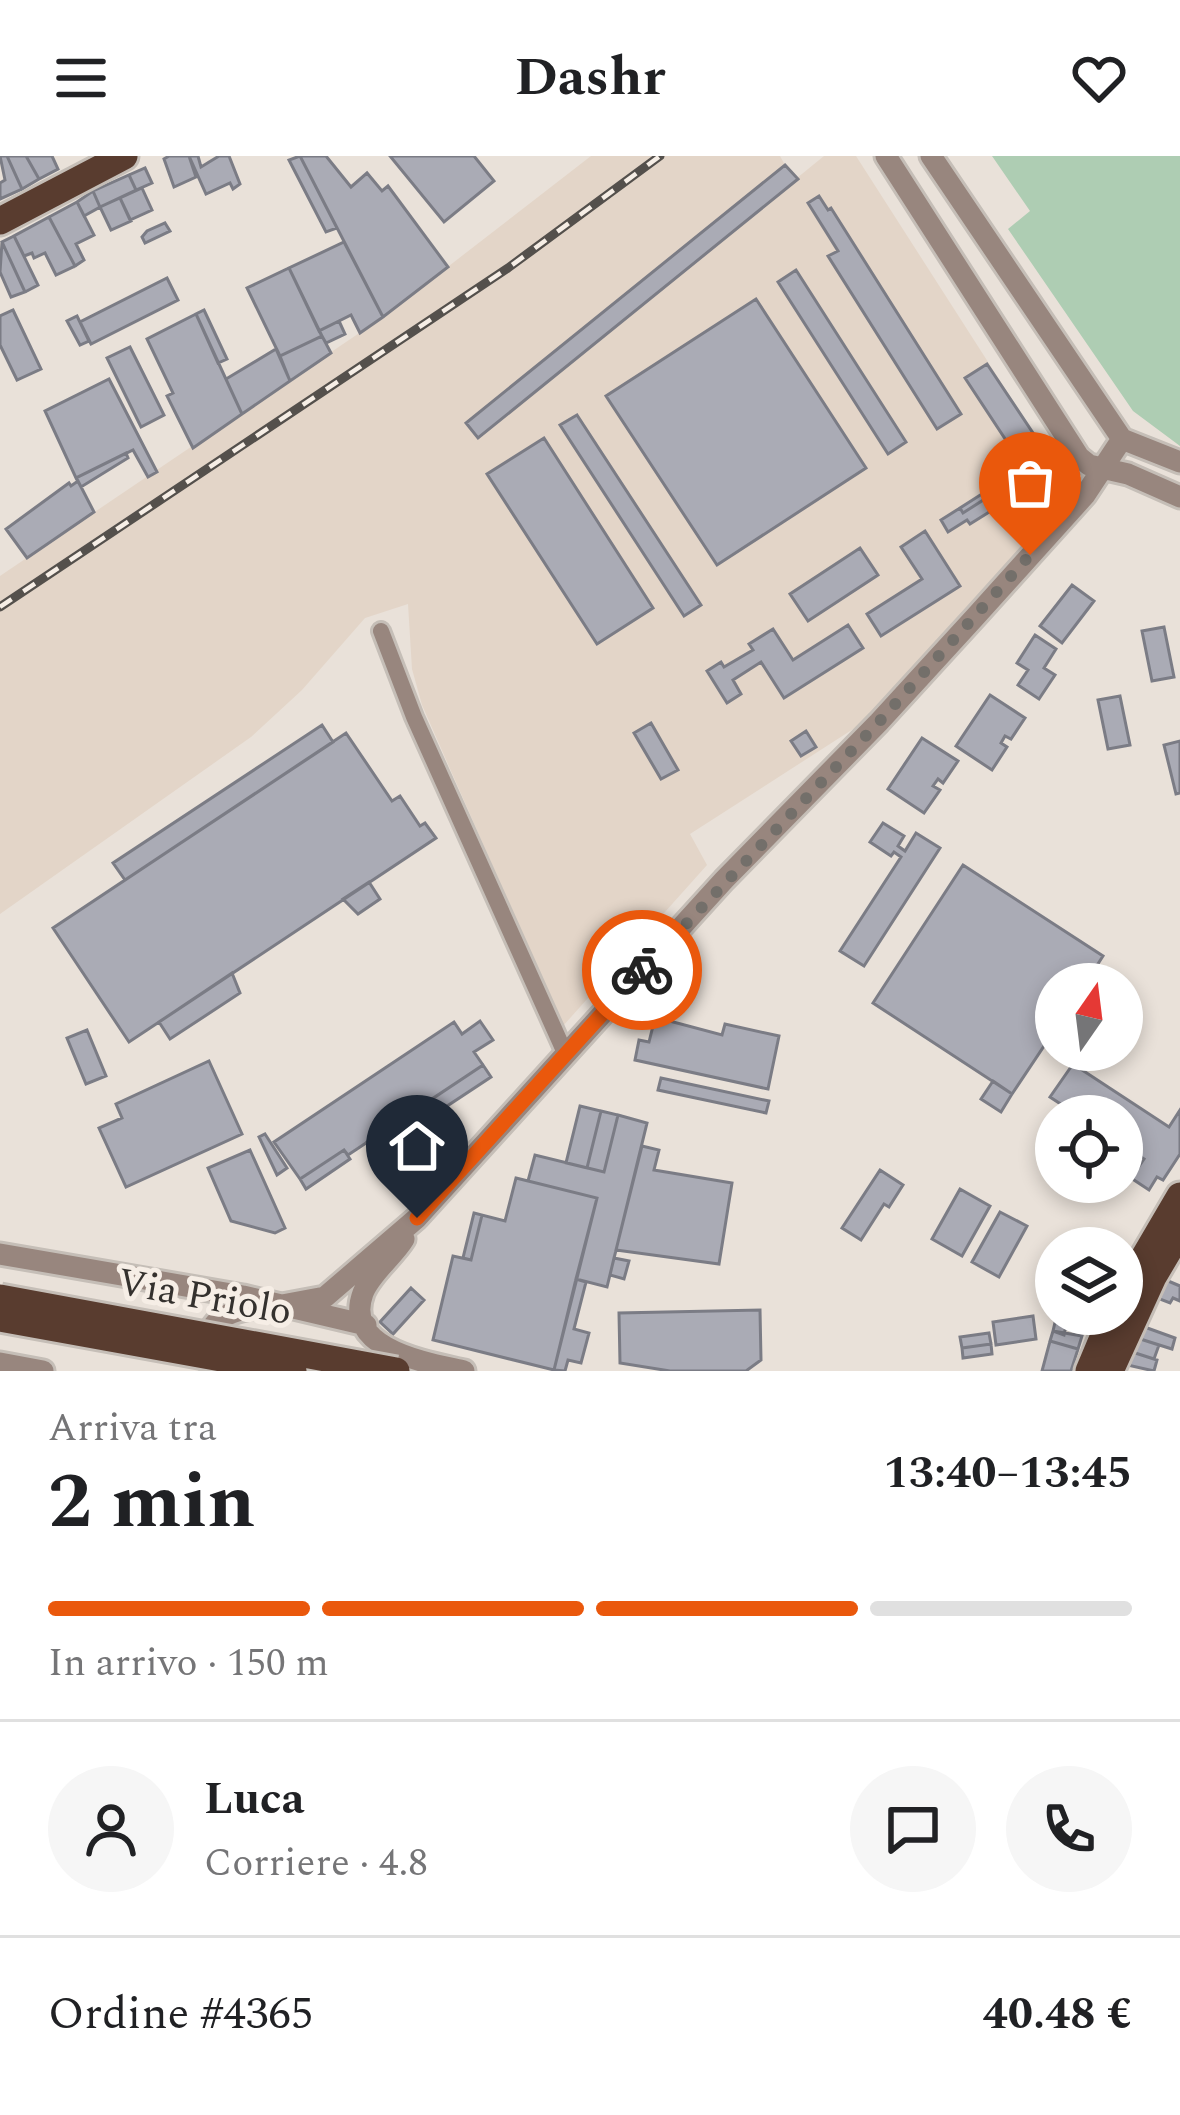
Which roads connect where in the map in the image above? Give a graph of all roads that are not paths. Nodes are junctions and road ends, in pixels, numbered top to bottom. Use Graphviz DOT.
graph roads {
  1 [pos="124,156"];
  2 [pos="931,156"];
  3 [pos="888,157"];
  4 [pos="0,221"];
  5 [pos="1068,362"];
  6 [pos="1034,384"];
  7 [pos="1122,439"];
  8 [pos="1180,462"];
  9 [pos="1101,469"];
  10 [pos="1180,497"];
  11 [pos="381,631"];
  12 [pos="565,1053"];
  13 [pos="1180,1196"];
  14 [pos="417,1218"];
  15 [pos="1180,1231"];
  16 [pos="0,1254"];
  17 [pos="1143,1259"];
  18 [pos="0,1298"];
  19 [pos="279,1305"];
  20 [pos="0,1318"];
  21 [pos="355,1325"];
  22 [pos="1104,1335"];
  23 [pos="0,1364"];
  24 [pos="44,1371"];
  25 [pos="213,1371"];
  26 [pos="293,1371"];
  27 [pos="364,1371"];
  28 [pos="396,1371"];
  29 [pos="464,1371"];
  30 [pos="1089,1371"];
  31 [pos="1110,1371"];
  1 -- 4 [label="main road"];
  2 -- 5 [label="street"];
  3 -- 6 [label="street"];
  5 -- 6 [label="street"];
  5 -- 7 [label="street"];
  6 -- 9 [label="street"];
  7 -- 8 [label="street"];
  7 -- 9 [label="street"];
  9 -- 10 [label="street"];
  9 -- 12 [label="street"];
  11 -- 12 [label="street"];
  12 -- 14 [label="street"];
  13 -- 17 [label="main road"];
  14 -- 19 [label="street"];
  14 -- 21 [label="street"];
  15 -- 31 [label="main road"];
  16 -- 19 [label="street"];
  18 -- 28 [label="main road, Via Priolo, bridge"];
  19 -- 21 [label="street"];
  19 -- 25 [label="street"];
  20 -- 26 [label="main road, Via Priolo, bridge"];
  21 -- 27 [label="street"];
  21 -- 29 [label="street"];
  22 -- 30 [label="main road"];
  23 -- 24 [label="street"];
}
